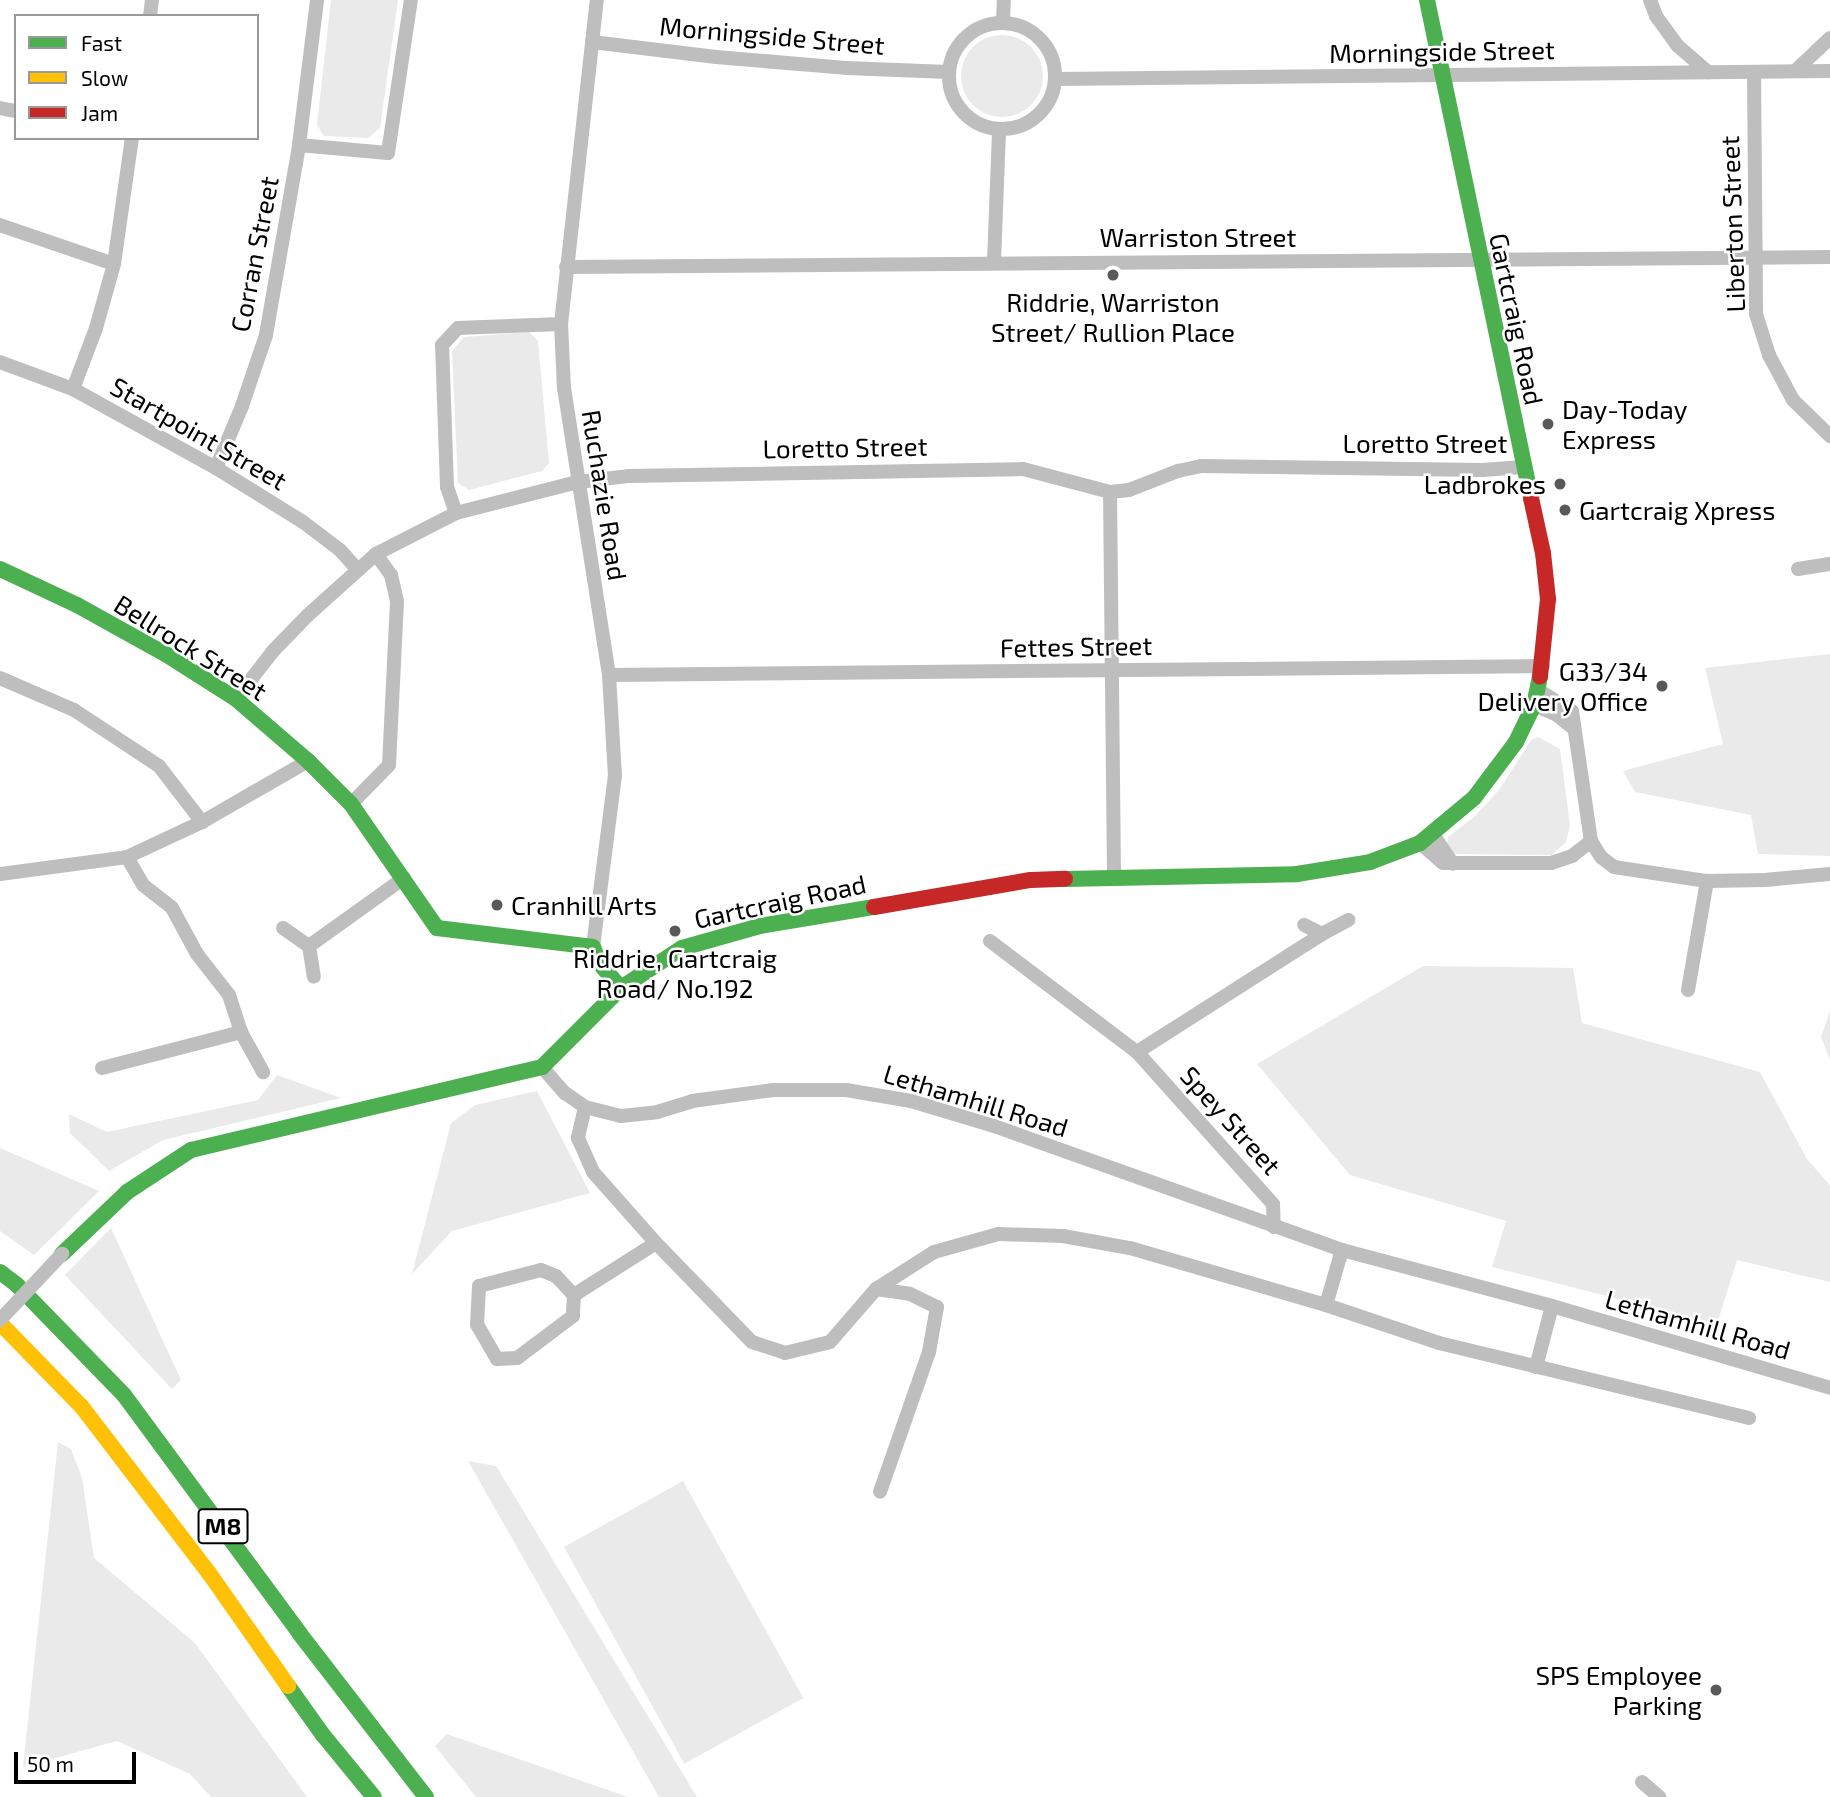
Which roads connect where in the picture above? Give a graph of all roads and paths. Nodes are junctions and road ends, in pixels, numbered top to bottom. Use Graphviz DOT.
graph roads {
  1 [pos="317,0"];
  2 [pos="411,0"];
  3 [pos="597,0"];
  4 [pos="1004,0"];
  5 [pos="1427,0"];
  6 [pos="1650,0"];
  7 [pos="1003,23"];
  8 [pos="1830,38"];
  9 [pos="592,42"];
  10 [pos="1795,71"];
  11 [pos="1830,71"];
  12 [pos="949,72"];
  13 [pos="1708,72"];
  14 [pos="1754,72"];
  15 [pos="1441,75"];
  16 [pos="1055,79"];
  17 [pos="999,129"];
  18 [pos="132,140"];
  19 [pos="299,145"];
  20 [pos="0,225"];
  21 [pos="1754,257"];
  22 [pos="1830,257"];
  23 [pos="1480,260"];
  24 [pos="994,262"];
  25 [pos="114,264"];
  26 [pos="566,267"];
  27 [pos="561,324"];
  28 [pos="0,362"];
  29 [pos="73,389"];
  30 [pos="1830,436"];
  31 [pos="1524,467"];
  32 [pos="216,468"];
  33 [pos="578,482"];
  34 [pos="1110,492"];
  35 [pos="456,513"];
  36 [pos="376,554"];
  37 [pos="1830,564"];
  38 [pos="0,569"];
  39 [pos="1798,569"];
  40 [pos="358,570"];
  41 [pos="1543,666"];
  42 [pos="1112,670"];
  43 [pos="609,675"];
  44 [pos="0,678"];
  45 [pos="1536,698"];
  46 [pos="236,699"];
  47 [pos="308,761"];
  48 [pos="351,804"];
  49 [pos="202,822"];
  50 [pos="1426,838"];
  51 [pos="1591,841"];
  52 [pos="127,857"];
  53 [pos="0,874"];
  54 [pos="1830,874"];
  55 [pos="1114,876"];
  56 [pos="404,878"];
  57 [pos="1707,881"];
  58 [pos="1348,920"];
  59 [pos="1304,925"];
  60 [pos="283,928"];
  61 [pos="1322,934"];
  62 [pos="990,942"];
  63 [pos="309,946"];
  64 [pos="593,947"];
  65 [pos="314,977"];
  66 [pos="621,988"];
  67 [pos="1688,990"];
  68 [pos="241,1032"];
  69 [pos="1137,1052"];
  70 [pos="542,1067"];
  71 [pos="102,1068"];
  72 [pos="263,1072"];
  73 [pos="584,1107"];
  74 [pos="1274,1227"];
  75 [pos="656,1243"];
  76 [pos="1342,1250"];
  77 [pos="61,1254"];
  78 [pos="0,1272"];
  79 [pos="876,1289"];
  80 [pos="574,1295"];
  81 [pos="1326,1305"];
  82 [pos="1552,1306"];
  83 [pos="0,1322"];
  84 [pos="1536,1367"];
  85 [pos="1830,1388"];
  86 [pos="1749,1418"];
  87 [pos="880,1492"];
  88 [pos="323,1735"];
  89 [pos="1642,1782"];
  90 [pos="361,1797"];
  91 [pos="374,1797"];
  92 [pos="426,1797"];
  93 [pos="1659,1797"];
  1 -- 19 [label="street, Corran Street"];
  2 -- 19 [label="street"];
  3 -- 9 [label="street, Ruchazie Road"];
  4 -- 7 [label="street"];
  5 -- 15 [label="main road, Gartcraig Road"];
  6 -- 13 [label="street"];
  7 -- 12 [label="street"];
  7 -- 16 [label="street"];
  8 -- 10 [label="street"];
  9 -- 12 [label="street, Morningside Street"];
  9 -- 26 [label="street, Ruchazie Road"];
  10 -- 11 [label="street, Morningside Street"];
  10 -- 14 [label="street, Morningside Street"];
  12 -- 17 [label="street"];
  13 -- 14 [label="street, Morningside Street"];
  13 -- 15 [label="street, Morningside Street"];
  14 -- 21 [label="street, Liberton Street"];
  15 -- 16 [label="street, Morningside Street"];
  15 -- 23 [label="main road, Gartcraig Road"];
  16 -- 17 [label="street"];
  17 -- 24 [label="street"];
  18 -- 25 [label="street"];
  19 -- 32 [label="street, Corran Street"];
  20 -- 25 [label="street"];
  21 -- 22 [label="street, Warriston Street"];
  21 -- 23 [label="street, Warriston Street"];
  21 -- 30 [label="street, Liberton Street"];
  23 -- 24 [label="street, Warriston Street"];
  23 -- 31 [label="main road, Gartcraig Road"];
  24 -- 26 [label="street, Warriston Street"];
  25 -- 29 [label="street"];
  26 -- 27 [label="street, Ruchazie Road"];
  27 -- 33 [label="street, Ruchazie Road"];
  27 -- 35 [label="street"];
  28 -- 29 [label="street, Startpoint Street"];
  29 -- 32 [label="street, Startpoint Street"];
  31 -- 34 [label="street, Loretto Street"];
  31 -- 41 [label="main road, Gartcraig Road"];
  32 -- 40 [label="street, Startpoint Street"];
  33 -- 34 [label="street, Loretto Street"];
  33 -- 35 [label="street, Loretto Street"];
  33 -- 43 [label="street, Ruchazie Road"];
  34 -- 42 [label="street"];
  35 -- 36 [label="street, Loretto Street"];
  36 -- 40 [label="street, Loretto Street"];
  36 -- 48 [label="street"];
  37 -- 39 [label="street"];
  38 -- 46 [label="main road, Bellrock Street"];
  40 -- 46 [label="street, Loretto Street"];
  41 -- 42 [label="street, Fettes Street"];
  41 -- 45 [label="main road, Gartcraig Road"];
  42 -- 43 [label="street, Fettes Street"];
  42 -- 55 [label="street"];
  43 -- 64 [label="street, Ruchazie Road"];
  44 -- 49 [label="street"];
  45 -- 50 [label="main road, Gartcraig Road"];
  45 -- 51 [label="street"];
  46 -- 47 [label="main road, Bellrock Street"];
  47 -- 48 [label="main road, Bellrock Street"];
  47 -- 49 [label="street"];
  48 -- 56 [label="main road, Bellrock Street"];
  49 -- 52 [label="street"];
  50 -- 51 [label="street"];
  50 -- 55 [label="main road, Gartcraig Road"];
  51 -- 57 [label="street"];
  52 -- 53 [label="street"];
  52 -- 68 [label="street"];
  54 -- 57 [label="street"];
  55 -- 66 [label="main road, Gartcraig Road"];
  56 -- 63 [label="street"];
  56 -- 64 [label="main road, Bellrock Street"];
  57 -- 67 [label="street"];
  58 -- 61 [label="street, Spey Street"];
  59 -- 61 [label="street"];
  60 -- 63 [label="street"];
  61 -- 69 [label="street, Spey Street"];
  62 -- 69 [label="street, Spey Street"];
  63 -- 65 [label="street"];
  64 -- 66 [label="main road"];
  66 -- 70 [label="main road, Gartcraig Road"];
  68 -- 71 [label="street"];
  68 -- 72 [label="street"];
  69 -- 74 [label="street, Spey Street"];
  70 -- 73 [label="street, Lethamhill Road"];
  70 -- 77 [label="main road"];
  73 -- 74 [label="street, Lethamhill Road"];
  73 -- 75 [label="street"];
  74 -- 76 [label="street, Lethamhill Road"];
  75 -- 79 [label="street"];
  75 -- 80 [label="street"];
  76 -- 81 [label="street"];
  76 -- 82 [label="street, Lethamhill Road"];
  77 -- 83 [label="street, bridge"];
  78 -- 92 [label="main road, M8"];
  79 -- 81 [label="street"];
  79 -- 87 [label="street"];
  80 -- 80 [label="street"];
  81 -- 84 [label="street"];
  82 -- 84 [label="street"];
  82 -- 85 [label="street, Lethamhill Road"];
  83 -- 88 [label="main road, M8"];
  84 -- 86 [label="street"];
  88 -- 90 [label="main road"];
  88 -- 91 [label="main road, M8"];
  89 -- 93 [label="street"];
}
